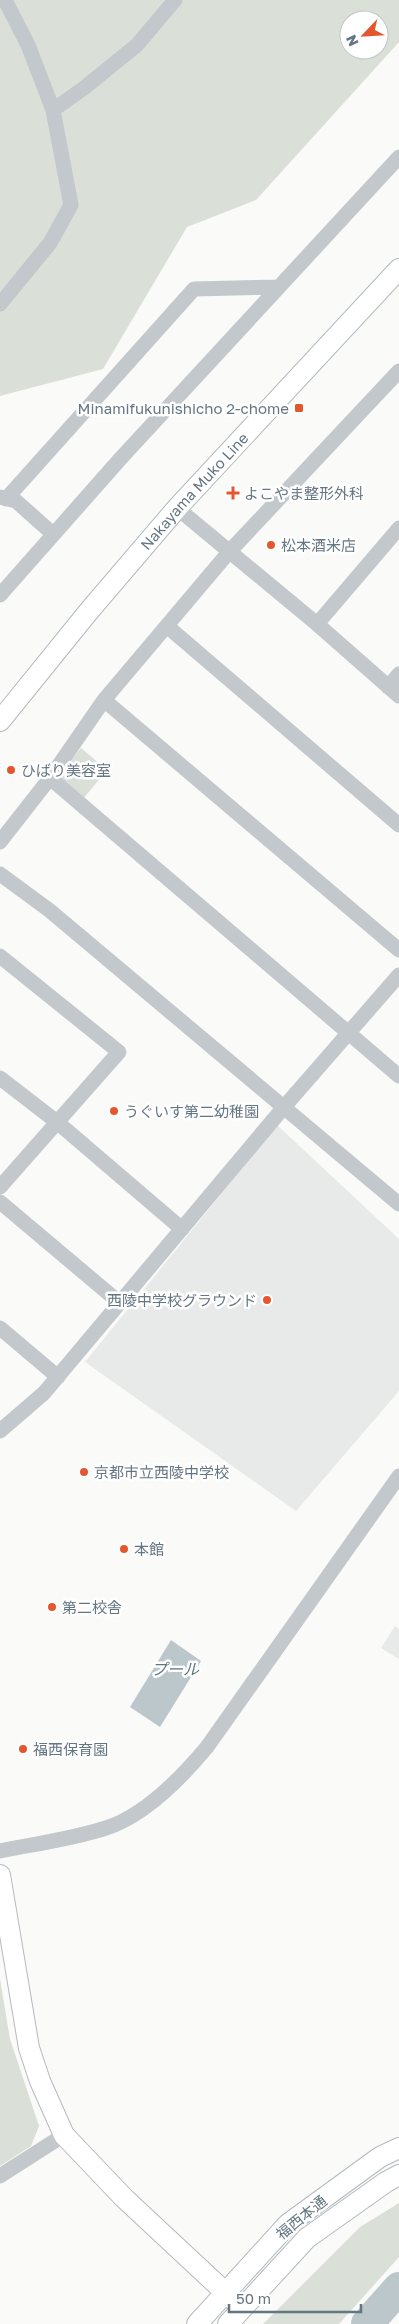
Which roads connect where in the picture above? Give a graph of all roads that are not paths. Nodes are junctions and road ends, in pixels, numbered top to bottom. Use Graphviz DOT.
graph roads {
  1 [pos="5,0"];
  2 [pos="175,0"];
  3 [pos="53,110"];
  4 [pos="399,157"];
  5 [pos="399,269"];
  6 [pos="279,287"];
  7 [pos="0,304"];
  8 [pos="399,371"];
  9 [pos="3,498"];
  10 [pos="178,508"];
  11 [pos="399,528"];
  12 [pos="53,534"];
  13 [pos="230,552"];
  14 [pos="0,595"];
  15 [pos="317,624"];
  16 [pos="168,627"];
  17 [pos="399,674"];
  18 [pos="393,691"];
  19 [pos="104,700"];
  20 [pos="0,721"];
  21 [pos="50,778"];
  22 [pos="399,825"];
  23 [pos="0,842"];
  24 [pos="0,874"];
  25 [pos="399,950"];
  26 [pos="0,956"];
  27 [pos="399,975"];
  28 [pos="350,1034"];
  29 [pos="399,1076"];
  30 [pos="0,1078"];
  31 [pos="284,1107"];
  32 [pos="57,1122"];
  33 [pos="0,1187"];
  34 [pos="0,1202"];
  35 [pos="399,1204"];
  36 [pos="182,1229"];
  37 [pos="120,1303"];
  38 [pos="0,1328"];
  39 [pos="58,1377"];
  40 [pos="0,1431"];
  41 [pos="399,1476"];
  42 [pos="0,1851"];
  43 [pos="0,1875"];
  44 [pos="64,2135"];
  45 [pos="399,2148"];
  46 [pos="399,2175"];
  47 [pos="0,2176"];
  48 [pos="225,2292"];
  49 [pos="242,2308"];
  50 [pos="197,2324"];
  51 [pos="228,2324"];
  1 -- 3 [label="street"];
  2 -- 3 [label="street"];
  3 -- 7 [label="street"];
  4 -- 6 [label="street"];
  5 -- 10 [label="street, Nakayama Muko Line"];
  6 -- 9 [label="street"];
  6 -- 12 [label="street"];
  8 -- 13 [label="street"];
  9 -- 12 [label="street"];
  10 -- 13 [label="street"];
  10 -- 20 [label="street, Nakayama Muko Line"];
  11 -- 15 [label="street"];
  12 -- 14 [label="street"];
  13 -- 15 [label="street"];
  13 -- 16 [label="street"];
  15 -- 18 [label="street"];
  16 -- 19 [label="street"];
  16 -- 22 [label="street"];
  17 -- 18 [label="street"];
  19 -- 21 [label="street"];
  19 -- 25 [label="street"];
  21 -- 23 [label="street"];
  21 -- 28 [label="street"];
  24 -- 31 [label="street"];
  26 -- 32 [label="street"];
  27 -- 28 [label="street"];
  28 -- 29 [label="street"];
  28 -- 31 [label="street"];
  30 -- 32 [label="street"];
  31 -- 35 [label="street"];
  31 -- 36 [label="street"];
  32 -- 33 [label="street"];
  32 -- 36 [label="street"];
  34 -- 37 [label="street"];
  36 -- 37 [label="street"];
  37 -- 39 [label="street"];
  38 -- 39 [label="street"];
  39 -- 40 [label="street"];
  41 -- 42 [label="street"];
  43 -- 44 [label="street"];
  44 -- 47 [label="street"];
  44 -- 48 [label="street"];
  45 -- 48 [label="street, 福西本通"];
  46 -- 49 [label="street, 福西本通"];
  48 -- 49 [label="street"];
  48 -- 50 [label="street, 福西本通"];
  49 -- 51 [label="street, 福西本通"];
}
